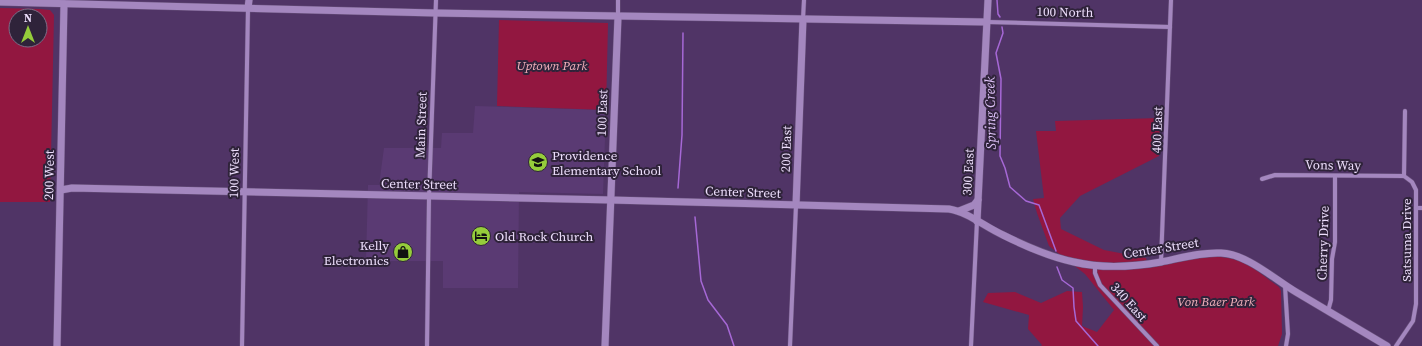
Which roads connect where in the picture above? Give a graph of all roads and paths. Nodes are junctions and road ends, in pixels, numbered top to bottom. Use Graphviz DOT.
graph roads {
  1 [pos="248,0"];
  2 [pos="436,0"];
  3 [pos="618,0"];
  4 [pos="804,0"];
  5 [pos="988,0"];
  6 [pos="1171,0"];
  7 [pos="0,2"];
  8 [pos="64,4"];
  9 [pos="248,8"];
  10 [pos="435,13"];
  11 [pos="618,17"];
  12 [pos="803,19"];
  13 [pos="986,22"];
  14 [pos="1170,27"];
  15 [pos="1405,111"];
  16 [pos="1335,176"];
  17 [pos="1404,176"];
  18 [pos="1262,179"];
  19 [pos="61,190"];
  20 [pos="245,192"];
  21 [pos="429,197"];
  22 [pos="612,200"];
  23 [pos="978,200"];
  24 [pos="796,206"];
  25 [pos="1416,208"];
  26 [pos="1422,208"];
  27 [pos="959,211"];
  28 [pos="977,221"];
  29 [pos="1161,262"];
  30 [pos="1095,266"];
  31 [pos="1285,286"];
  32 [pos="1328,312"];
  33 [pos="57,346"];
  34 [pos="242,346"];
  35 [pos="427,346"];
  36 [pos="605,346"];
  37 [pos="790,346"];
  38 [pos="971,346"];
  39 [pos="1157,346"];
  40 [pos="1286,346"];
  41 [pos="1387,346"];
  42 [pos="1396,346"];
  1 -- 9 [label="street, 100 West"];
  2 -- 10 [label="street, Main Street"];
  3 -- 11 [label="street, 100 East"];
  4 -- 12 [label="street, 200 East"];
  5 -- 13 [label="street, 300 East"];
  6 -- 14 [label="street, 400 East"];
  7 -- 8 [label="street, 100 North"];
  8 -- 9 [label="street, 100 North"];
  8 -- 19 [label="street, 200 West"];
  9 -- 10 [label="street, 100 North"];
  9 -- 20 [label="street, 100 West"];
  10 -- 11 [label="street, 100 North"];
  10 -- 21 [label="street, Main Street"];
  11 -- 12 [label="street, 100 North"];
  11 -- 22 [label="street, 100 East"];
  12 -- 13 [label="street, 100 North"];
  12 -- 24 [label="street, 200 East"];
  13 -- 14 [label="street, 100 North"];
  13 -- 23 [label="street, 300 East"];
  14 -- 29 [label="street, 400 East"];
  15 -- 17 [label="street"];
  16 -- 17 [label="street, Vons Way"];
  16 -- 18 [label="street, Vons Way"];
  16 -- 32 [label="street, Cherry Drive"];
  17 -- 25 [label="street, Satsuma Drive"];
  19 -- 20 [label="street, Center Street"];
  19 -- 33 [label="street, 200 West"];
  20 -- 21 [label="street, Center Street"];
  20 -- 34 [label="street, 100 West"];
  21 -- 22 [label="street, Center Street"];
  21 -- 35 [label="street, Main Street"];
  22 -- 24 [label="street, Center Street"];
  22 -- 36 [label="street, 100 East"];
  23 -- 27 [label="street"];
  23 -- 28 [label="street, 300 East"];
  24 -- 27 [label="street, Center Street"];
  24 -- 37 [label="street, 200 East"];
  25 -- 26 [label="street"];
  25 -- 42 [label="street, Satsuma Drive"];
  27 -- 28 [label="street, Center Street"];
  28 -- 30 [label="street, Center Street"];
  28 -- 38 [label="street, 300 East"];
  29 -- 30 [label="street, Center Street"];
  29 -- 31 [label="street, Center Street"];
  30 -- 39 [label="street, 340 East"];
  31 -- 32 [label="street, Center Street"];
  31 -- 40 [label="street"];
  32 -- 41 [label="street, Center Street"];
}
